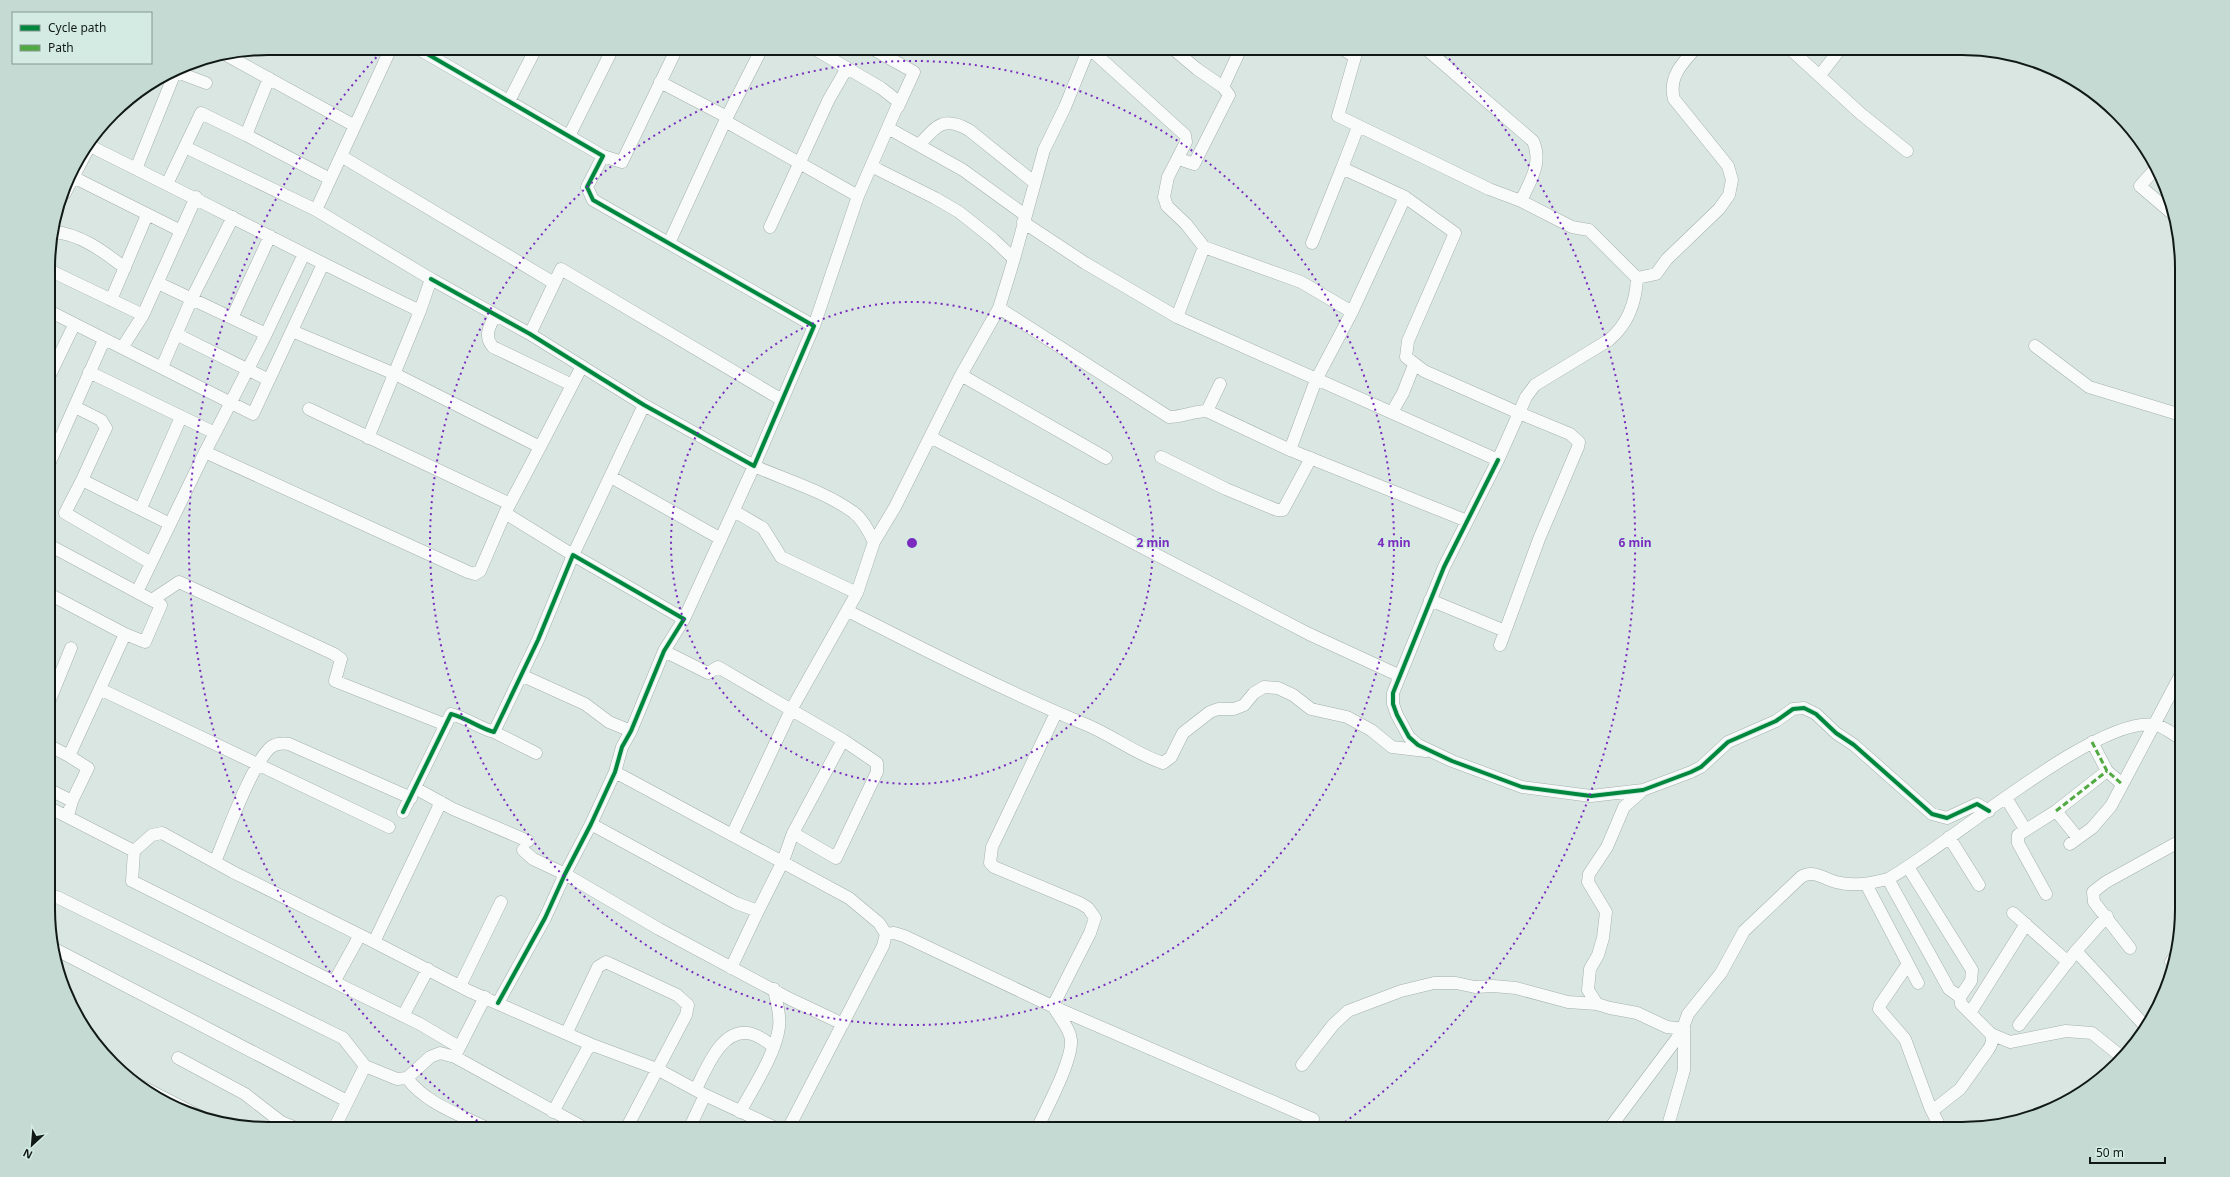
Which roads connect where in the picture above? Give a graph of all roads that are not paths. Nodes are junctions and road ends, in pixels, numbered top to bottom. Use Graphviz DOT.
graph roads {
  1 [pos="388,55"];
  2 [pos="429,55"];
  3 [pos="532,55"];
  4 [pos="610,55"];
  5 [pos="674,55"];
  6 [pos="758,55"];
  7 [pos="825,55"];
  8 [pos="884,55"];
  9 [pos="1086,55"];
  10 [pos="1097,55"];
  11 [pos="1180,55"];
  12 [pos="1238,55"];
  13 [pos="1355,55"];
  14 [pos="1432,55"];
  15 [pos="1690,55"];
  16 [pos="1797,55"];
  17 [pos="1836,55"];
  18 [pos="232,58"];
  19 [pos="847,68"];
  20 [pos="182,74"];
  21 [pos="1820,75"];
  22 [pos="172,78"];
  23 [pos="268,78"];
  24 [pos="660,82"];
  25 [pos="206,83"];
  26 [pos="1223,87"];
  27 [pos="509,102"];
  28 [pos="898,107"];
  29 [pos="726,119"];
  30 [pos="355,126"];
  31 [pos="1358,127"];
  32 [pos="888,128"];
  33 [pos="246,135"];
  34 [pos="569,136"];
  35 [pos="920,144"];
  36 [pos="93,147"];
  37 [pos="185,147"];
  38 [pos="1907,151"];
  39 [pos="341,156"];
  40 [pos="602,156"];
  41 [pos="1179,159"];
  42 [pos="800,163"];
  43 [pos="872,166"];
  44 [pos="136,168"];
  45 [pos="1342,168"];
  46 [pos="2152,172"];
  47 [pos="75,178"];
  48 [pos="330,178"];
  49 [pos="1034,183"];
  50 [pos="168,184"];
  51 [pos="858,196"];
  52 [pos="196,197"];
  53 [pos="1405,197"];
  54 [pos="1521,201"];
  55 [pos="316,210"];
  56 [pos="2167,210"];
  57 [pos="147,215"];
  58 [pos="234,217"];
  59 [pos="1024,219"];
  60 [pos="770,227"];
  61 [pos="181,231"];
  62 [pos="58,233"];
  63 [pos="270,236"];
  64 [pos="669,243"];
  65 [pos="1312,243"];
  66 [pos="1204,248"];
  67 [pos="304,254"];
  68 [pos="1014,259"];
  69 [pos="323,264"];
  70 [pos="125,268"];
  71 [pos="55,273"];
  72 [pos="1637,278"];
  73 [pos="431,279"];
  74 [pos="158,283"];
  75 [pos="554,283"];
  76 [pos="192,298"];
  77 [pos="112,300"];
  78 [pos="999,308"];
  79 [pos="420,311"];
  80 [pos="1352,312"];
  81 [pos="55,314"];
  82 [pos="143,314"];
  83 [pos="495,315"];
  84 [pos="1177,317"];
  85 [pos="232,318"];
  86 [pos="74,325"];
  87 [pos="814,326"];
  88 [pos="292,331"];
  89 [pos="176,334"];
  90 [pos="266,334"];
  91 [pos="530,334"];
  92 [pos="104,340"];
  93 [pos="2035,346"];
  94 [pos="122,348"];
  95 [pos="55,365"];
  96 [pos="1414,365"];
  97 [pos="582,366"];
  98 [pos="162,367"];
  99 [pos="248,369"];
  100 [pos="89,372"];
  101 [pos="395,374"];
  102 [pos="961,375"];
  103 [pos="269,380"];
  104 [pos="1316,380"];
  105 [pos="1220,384"];
  106 [pos="572,385"];
  107 [pos="782,400"];
  108 [pos="231,403"];
  109 [pos="644,405"];
  110 [pos="75,407"];
  111 [pos="309,409"];
  112 [pos="1207,411"];
  113 [pos="1392,412"];
  114 [pos="1519,413"];
  115 [pos="2175,413"];
  116 [pos="181,417"];
  117 [pos="215,433"];
  118 [pos="930,437"];
  119 [pos="368,438"];
  120 [pos="540,447"];
  121 [pos="1290,450"];
  122 [pos="55,451"];
  123 [pos="205,452"];
  124 [pos="1106,458"];
  125 [pos="1161,458"];
  126 [pos="1311,458"];
  127 [pos="1498,460"];
  128 [pos="754,466"];
  129 [pos="611,477"];
  130 [pos="82,480"];
  131 [pos="141,508"];
  132 [pos="508,509"];
  133 [pos="734,511"];
  134 [pos="1467,521"];
  135 [pos="170,524"];
  136 [pos="721,539"];
  137 [pos="874,542"];
  138 [pos="55,548"];
  139 [pos="573,555"];
  140 [pos="151,562"];
  141 [pos="137,592"];
  142 [pos="857,593"];
  143 [pos="55,597"];
  144 [pos="152,600"];
  145 [pos="1430,600"];
  146 [pos="848,610"];
  147 [pos="684,619"];
  148 [pos="1505,631"];
  149 [pos="126,634"];
  150 [pos="1500,645"];
  151 [pos="72,648"];
  152 [pos="664,651"];
  153 [pos="521,675"];
  154 [pos="1398,675"];
  155 [pos="55,689"];
  156 [pos="100,689"];
  157 [pos="2175,698"];
  158 [pos="791,710"];
  159 [pos="1056,713"];
  160 [pos="446,725"];
  161 [pos="2155,725"];
  162 [pos="631,731"];
  163 [pos="494,732"];
  164 [pos="2175,736"];
  165 [pos="843,740"];
  166 [pos="2092,742"];
  167 [pos="55,749"];
  168 [pos="1434,753"];
  169 [pos="536,754"];
  170 [pos="69,756"];
  171 [pos="257,764"];
  172 [pos="2107,770"];
  173 [pos="615,772"];
  174 [pos="2122,784"];
  175 [pos="1643,790"];
  176 [pos="55,792"];
  177 [pos="413,793"];
  178 [pos="2006,798"];
  179 [pos="72,801"];
  180 [pos="441,802"];
  181 [pos="55,810"];
  182 [pos="1989,810"];
  183 [pos="2056,811"];
  184 [pos="403,812"];
  185 [pos="68,816"];
  186 [pos="591,824"];
  187 [pos="389,827"];
  188 [pos="2025,829"];
  189 [pos="793,833"];
  190 [pos="732,835"];
  191 [pos="1949,837"];
  192 [pos="2175,844"];
  193 [pos="134,851"];
  194 [pos="782,861"];
  195 [pos="215,862"];
  196 [pos="1908,867"];
  197 [pos="565,874"];
  198 [pos="1888,878"];
  199 [pos="1866,884"];
  200 [pos="1979,885"];
  201 [pos="2046,894"];
  202 [pos="57,897"];
  203 [pos="501,902"];
  204 [pos="758,910"];
  205 [pos="2014,913"];
  206 [pos="2106,916"];
  207 [pos="2026,924"];
  208 [pos="886,934"];
  209 [pos="360,935"];
  210 [pos="374,942"];
  211 [pos="2130,948"];
  212 [pos="59,951"];
  213 [pos="2076,951"];
  214 [pos="2068,962"];
  215 [pos="1908,964"];
  216 [pos="731,968"];
  217 [pos="428,969"];
  218 [pos="334,982"];
  219 [pos="1918,983"];
  220 [pos="460,986"];
  221 [pos="774,990"];
  222 [pos="485,997"];
  223 [pos="1960,997"];
  224 [pos="498,1003"];
  225 [pos="1597,1004"];
  226 [pos="1054,1008"];
  227 [pos="1970,1013"];
  228 [pos="403,1016"];
  229 [pos="2142,1022"];
  230 [pos="843,1024"];
  231 [pos="2019,1025"];
  232 [pos="1684,1029"];
  233 [pos="567,1032"];
  234 [pos="1991,1034"];
  235 [pos="590,1044"];
  236 [pos="774,1047"];
  237 [pos="457,1052"];
  238 [pos="2117,1054"];
  239 [pos="178,1058"];
  240 [pos="1302,1065"];
  241 [pos="365,1066"];
  242 [pos="657,1069"];
  243 [pos="407,1078"];
  244 [pos="700,1092"];
  245 [pos="347,1101"];
  246 [pos="553,1112"];
  247 [pos="740,1112"];
  248 [pos="1932,1112"];
  249 [pos="1312,1119"];
  250 [pos="276,1122"];
  251 [pos="337,1122"];
  252 [pos="475,1122"];
  253 [pos="572,1122"];
  254 [pos="630,1122"];
  255 [pos="691,1122"];
  256 [pos="762,1122"];
  257 [pos="792,1122"];
  258 [pos="1040,1122"];
  259 [pos="1614,1122"];
  260 [pos="1669,1122"];
  261 [pos="1938,1122"];
  1 -- 30 [label="street"];
  2 -- 27 [label="street"];
  3 -- 27 [label="street"];
  4 -- 34 [label="street"];
  5 -- 24 [label="street"];
  6 -- 29 [label="street"];
  7 -- 19 [label="street"];
  8 -- 28 [label="street"];
  9 -- 49 [label="street"];
  10 -- 41 [label="street"];
  11 -- 26 [label="street"];
  12 -- 26 [label="street"];
  13 -- 31 [label="street"];
  14 -- 54 [label="street"];
  15 -- 72 [label="street"];
  16 -- 21 [label="street"];
  17 -- 21 [label="street"];
  18 -- 23 [label="street"];
  19 -- 28 [label="street"];
  19 -- 42 [label="street"];
  20 -- 25 [label="street"];
  21 -- 38 [label="street"];
  22 -- 44 [label="street"];
  23 -- 30 [label="street"];
  23 -- 33 [label="street"];
  24 -- 29 [label="street"];
  24 -- 40 [label="street"];
  26 -- 41 [label="street"];
  27 -- 34 [label="street"];
  28 -- 32 [label="street"];
  29 -- 42 [label="street"];
  29 -- 64 [label="street"];
  30 -- 39 [label="street"];
  31 -- 45 [label="street"];
  31 -- 54 [label="street"];
  32 -- 35 [label="street"];
  32 -- 43 [label="street"];
  33 -- 37 [label="street"];
  33 -- 48 [label="street"];
  34 -- 40 [label="street"];
  35 -- 49 [label="street"];
  35 -- 59 [label="street"];
  36 -- 44 [label="street"];
  37 -- 50 [label="street"];
  37 -- 55 [label="street"];
  39 -- 48 [label="street"];
  39 -- 75 [label="street"];
  40 -- 64 [label="street"];
  41 -- 66 [label="street"];
  42 -- 51 [label="street"];
  42 -- 60 [label="street"];
  43 -- 51 [label="street"];
  43 -- 68 [label="street"];
  44 -- 50 [label="street"];
  45 -- 53 [label="street"];
  45 -- 65 [label="street"];
  46 -- 56 [label="street"];
  47 -- 57 [label="street"];
  48 -- 55 [label="street"];
  49 -- 59 [label="street"];
  50 -- 52 [label="street"];
  51 -- 87 [label="street"];
  52 -- 58 [label="street"];
  52 -- 61 [label="street"];
  53 -- 80 [label="street"];
  53 -- 96 [label="street"];
  54 -- 72 [label="street"];
  55 -- 73 [label="street"];
  57 -- 61 [label="street"];
  57 -- 70 [label="street"];
  58 -- 63 [label="street"];
  58 -- 76 [label="street"];
  59 -- 68 [label="street"];
  59 -- 84 [label="street"];
  61 -- 74 [label="street"];
  62 -- 70 [label="street"];
  63 -- 67 [label="street"];
  63 -- 85 [label="street"];
  64 -- 87 [label="street"];
  66 -- 80 [label="street"];
  66 -- 84 [label="street"];
  67 -- 69 [label="street"];
  67 -- 90 [label="street"];
  68 -- 78 [label="street"];
  69 -- 79 [label="street"];
  69 -- 88 [label="street"];
  70 -- 77 [label="street"];
  71 -- 77 [label="street"];
  72 -- 114 [label="street"];
  73 -- 79 [label="street"];
  73 -- 83 [label="street"];
  74 -- 76 [label="street"];
  74 -- 82 [label="street"];
  75 -- 91 [label="street"];
  75 -- 107 [label="street"];
  76 -- 85 [label="street"];
  76 -- 89 [label="street"];
  77 -- 82 [label="street"];
  78 -- 102 [label="street"];
  78 -- 112 [label="street"];
  79 -- 101 [label="street"];
  80 -- 104 [label="street"];
  81 -- 86 [label="street"];
  82 -- 94 [label="street"];
  83 -- 91 [label="street"];
  83 -- 106 [label="street"];
  84 -- 104 [label="street"];
  85 -- 90 [label="street"];
  86 -- 92 [label="street"];
  86 -- 95 [label="street"];
  87 -- 107 [label="street"];
  88 -- 101 [label="street"];
  88 -- 103 [label="street"];
  89 -- 98 [label="street"];
  89 -- 99 [label="street"];
  90 -- 99 [label="street"];
  91 -- 97 [label="street"];
  92 -- 94 [label="street"];
  92 -- 100 [label="street"];
  93 -- 115 [label="street"];
  94 -- 98 [label="street"];
  96 -- 113 [label="street"];
  96 -- 114 [label="street"];
  97 -- 106 [label="street"];
  97 -- 109 [label="street"];
  98 -- 108 [label="street"];
  99 -- 103 [label="street"];
  99 -- 108 [label="street"];
  100 -- 110 [label="street"];
  100 -- 116 [label="street"];
  101 -- 119 [label="street"];
  101 -- 120 [label="street"];
  102 -- 118 [label="street"];
  102 -- 124 [label="street"];
  103 -- 108 [label="street"];
  104 -- 113 [label="street"];
  104 -- 121 [label="street"];
  105 -- 112 [label="street"];
  106 -- 120 [label="street"];
  107 -- 128 [label="street"];
  108 -- 117 [label="street"];
  109 -- 128 [label="street"];
  109 -- 129 [label="street"];
  110 -- 122 [label="street"];
  110 -- 130 [label="street"];
  111 -- 119 [label="street"];
  112 -- 121 [label="street"];
  113 -- 127 [label="street"];
  114 -- 127 [label="street"];
  114 -- 148 [label="street"];
  116 -- 117 [label="street"];
  116 -- 131 [label="street"];
  117 -- 123 [label="street"];
  118 -- 137 [label="street"];
  118 -- 154 [label="street"];
  119 -- 132 [label="street"];
  120 -- 132 [label="street"];
  121 -- 126 [label="street"];
  123 -- 132 [label="street"];
  123 -- 135 [label="street"];
  125 -- 126 [label="street"];
  126 -- 134 [label="street"];
  127 -- 134 [label="street"];
  128 -- 133 [label="street"];
  128 -- 137 [label="street"];
  129 -- 136 [label="street"];
  129 -- 139 [label="street"];
  130 -- 131 [label="street"];
  130 -- 140 [label="street"];
  131 -- 135 [label="street"];
  132 -- 139 [label="street"];
  133 -- 136 [label="street"];
  133 -- 142 [label="street"];
  134 -- 145 [label="street"];
  135 -- 140 [label="street"];
  136 -- 147 [label="street"];
  137 -- 142 [label="street"];
  138 -- 141 [label="street"];
  139 -- 147 [label="street"];
  139 -- 153 [label="street"];
  140 -- 141 [label="street"];
  141 -- 144 [label="street"];
  142 -- 146 [label="street"];
  143 -- 149 [label="street"];
  144 -- 149 [label="street"];
  144 -- 160 [label="street"];
  145 -- 148 [label="street"];
  145 -- 154 [label="street"];
  146 -- 158 [label="street"];
  146 -- 159 [label="street"];
  147 -- 152 [label="street"];
  148 -- 150 [label="street"];
  149 -- 156 [label="street"];
  151 -- 155 [label="street"];
  152 -- 158 [label="street"];
  152 -- 162 [label="street"];
  153 -- 162 [label="street"];
  153 -- 163 [label="street"];
  154 -- 168 [label="street"];
  156 -- 170 [label="street"];
  156 -- 171 [label="street"];
  157 -- 161 [label="street"];
  158 -- 165 [label="street"];
  158 -- 190 [label="street"];
  159 -- 168 [label="street"];
  159 -- 226 [label="street"];
  160 -- 163 [label="street"];
  160 -- 177 [label="street"];
  161 -- 164 [label="street"];
  161 -- 166 [label="street"];
  161 -- 174 [label="street"];
  162 -- 173 [label="street"];
  163 -- 169 [label="street"];
  165 -- 189 [label="street"];
  165 -- 189 [label="street"];
  166 -- 172 [label="street"];
  166 -- 178 [label="street"];
  167 -- 170 [label="street"];
  168 -- 175 [label="street"];
  170 -- 179 [label="street"];
  171 -- 177 [label="street"];
  171 -- 187 [label="street"];
  171 -- 195 [label="street"];
  172 -- 174 [label="street"];
  172 -- 183 [label="street"];
  173 -- 186 [label="street"];
  173 -- 190 [label="street"];
  174 -- 183 [label="street"];
  175 -- 182 [label="street"];
  175 -- 225 [label="street"];
  176 -- 179 [label="street"];
  177 -- 180 [label="street"];
  177 -- 184 [label="street"];
  178 -- 182 [label="street"];
  178 -- 188 [label="street"];
  179 -- 185 [label="street"];
  180 -- 197 [label="street"];
  180 -- 210 [label="street"];
  181 -- 185 [label="street"];
  182 -- 191 [label="street"];
  183 -- 188 [label="street"];
  185 -- 193 [label="street"];
  186 -- 197 [label="street"];
  186 -- 204 [label="street"];
  188 -- 201 [label="street"];
  189 -- 194 [label="street"];
  190 -- 194 [label="street"];
  191 -- 196 [label="street"];
  191 -- 200 [label="street"];
  192 -- 206 [label="street"];
  193 -- 195 [label="street"];
  193 -- 218 [label="street"];
  194 -- 204 [label="street"];
  194 -- 208 [label="street"];
  195 -- 209 [label="street"];
  196 -- 198 [label="street"];
  196 -- 223 [label="street"];
  197 -- 216 [label="street"];
  197 -- 224 [label="street"];
  198 -- 199 [label="street"];
  198 -- 223 [label="street"];
  199 -- 215 [label="street"];
  199 -- 232 [label="street"];
  202 -- 241 [label="street"];
  203 -- 220 [label="street"];
  204 -- 216 [label="street"];
  205 -- 207 [label="street"];
  206 -- 211 [label="street"];
  206 -- 213 [label="street"];
  207 -- 214 [label="street"];
  207 -- 227 [label="street"];
  208 -- 226 [label="street"];
  208 -- 230 [label="street"];
  209 -- 210 [label="street"];
  209 -- 218 [label="street"];
  210 -- 217 [label="street"];
  212 -- 245 [label="street"];
  213 -- 214 [label="street"];
  213 -- 229 [label="street"];
  214 -- 231 [label="street"];
  215 -- 219 [label="street"];
  215 -- 248 [label="street"];
  216 -- 221 [label="street"];
  217 -- 220 [label="street"];
  217 -- 228 [label="street"];
  218 -- 228 [label="street"];
  220 -- 222 [label="street"];
  221 -- 230 [label="street"];
  221 -- 236 [label="street"];
  222 -- 224 [label="street"];
  222 -- 237 [label="street"];
  223 -- 227 [label="street"];
  224 -- 233 [label="street"];
  225 -- 232 [label="street"];
  225 -- 240 [label="street"];
  226 -- 249 [label="street"];
  226 -- 258 [label="street"];
  227 -- 234 [label="street"];
  228 -- 237 [label="street"];
  230 -- 257 [label="street"];
  232 -- 259 [label="street"];
  232 -- 260 [label="street"];
  233 -- 235 [label="street"];
  233 -- 242 [label="street"];
  234 -- 238 [label="street"];
  234 -- 248 [label="street"];
  235 -- 242 [label="street"];
  235 -- 246 [label="street"];
  236 -- 244 [label="street"];
  236 -- 247 [label="street"];
  237 -- 243 [label="street"];
  237 -- 246 [label="street"];
  239 -- 250 [label="street"];
  241 -- 243 [label="street"];
  241 -- 245 [label="street"];
  242 -- 244 [label="street"];
  242 -- 254 [label="street"];
  243 -- 252 [label="street"];
  244 -- 247 [label="street"];
  244 -- 255 [label="street"];
  245 -- 251 [label="street"];
  246 -- 253 [label="street"];
  247 -- 256 [label="street"];
  248 -- 261 [label="street"];
}
